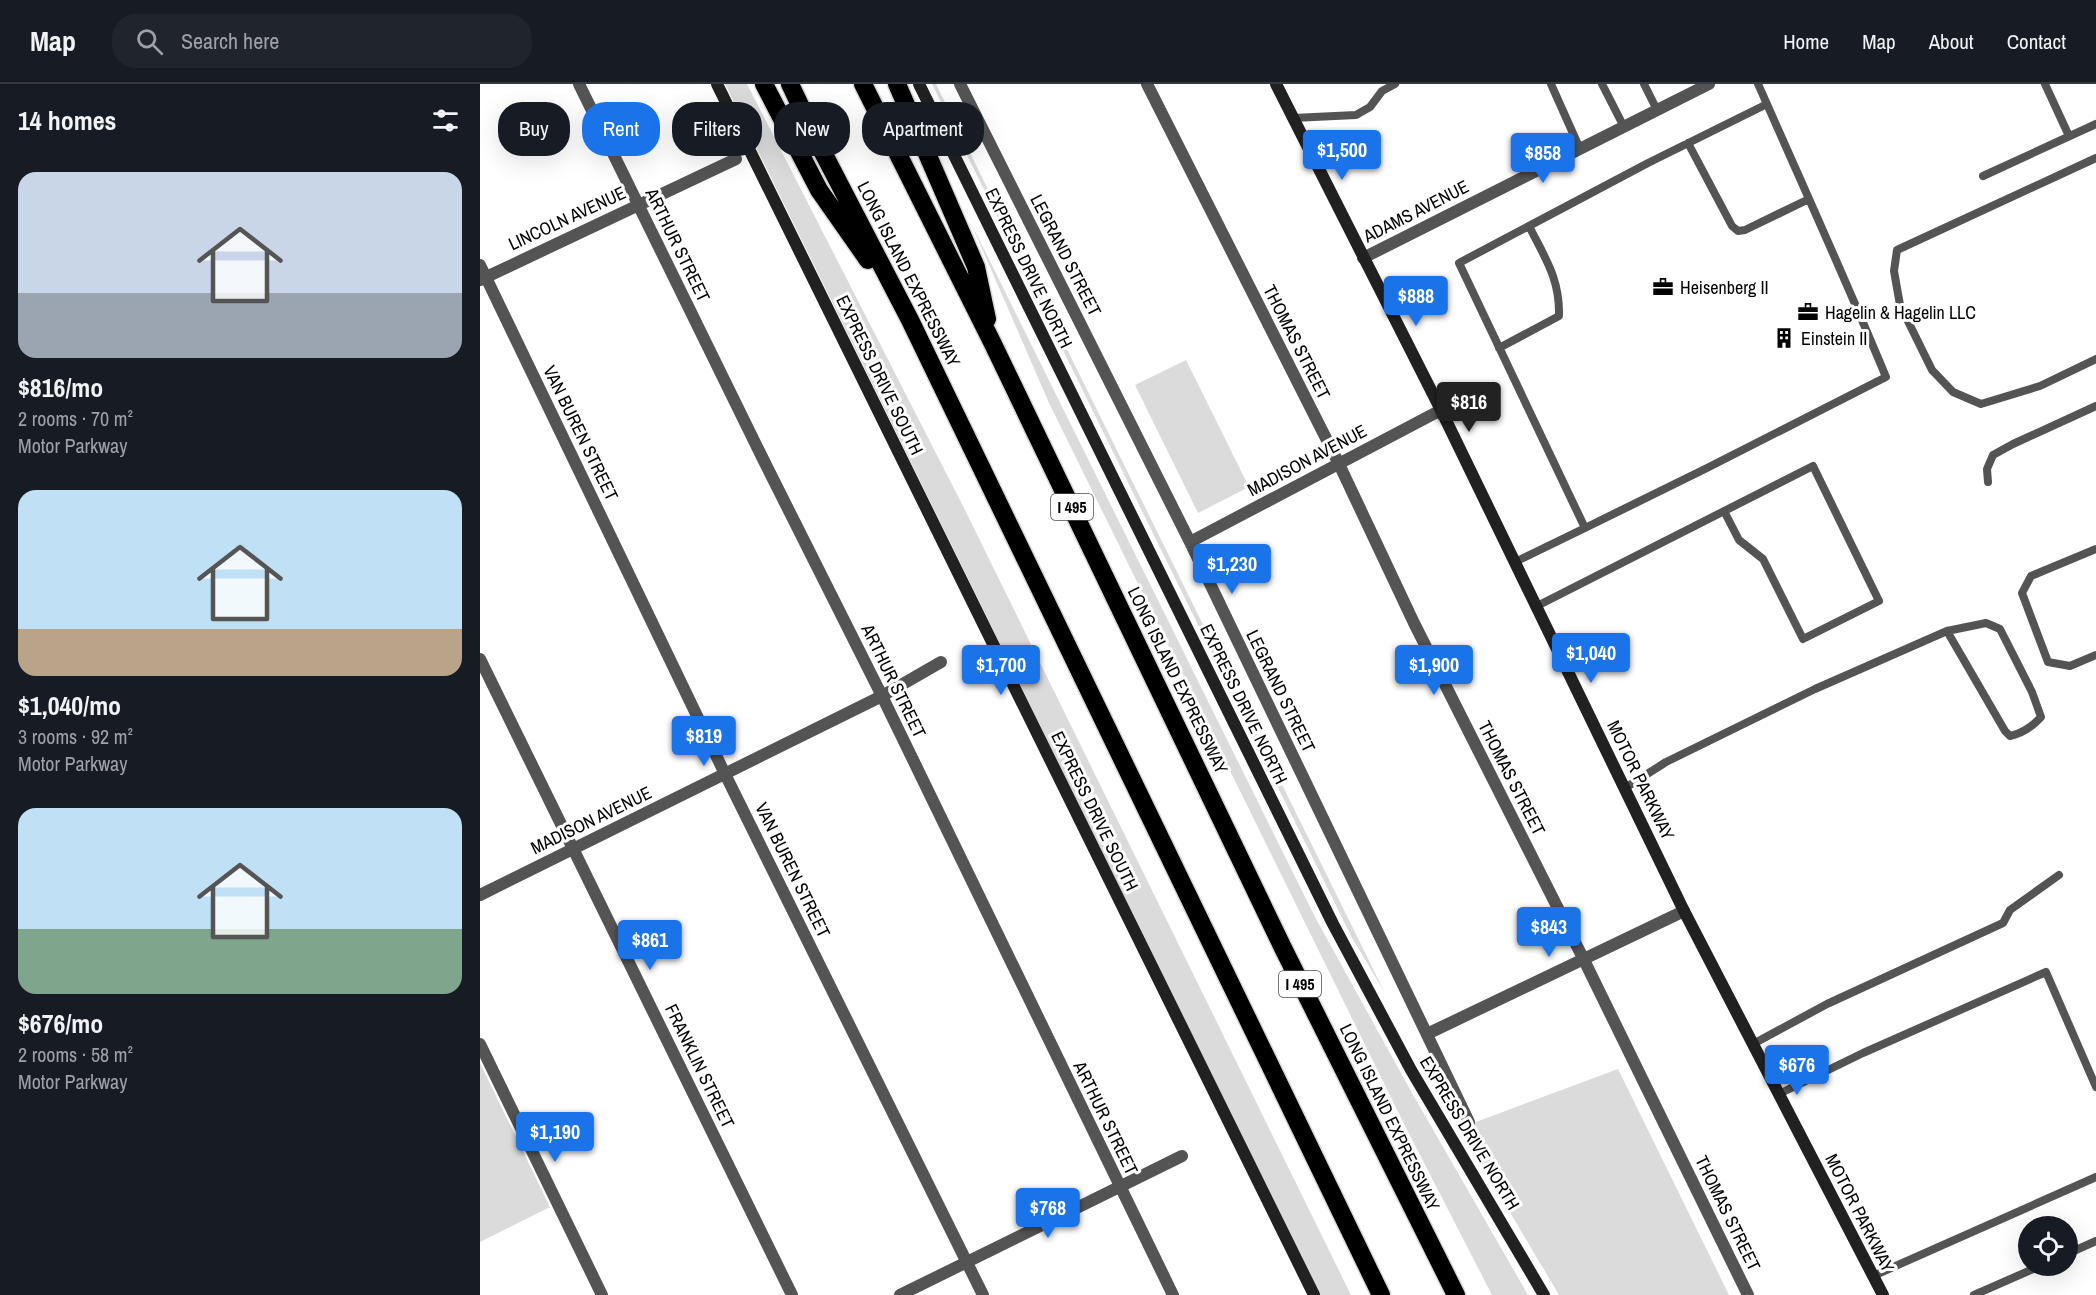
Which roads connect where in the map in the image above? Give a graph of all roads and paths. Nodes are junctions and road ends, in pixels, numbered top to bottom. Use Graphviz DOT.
graph roads {
  1 [pos="579,84"];
  2 [pos="717,84"];
  3 [pos="764,84"];
  4 [pos="790,84"];
  5 [pos="863,84"];
  6 [pos="897,84"];
  7 [pos="919,84"];
  8 [pos="960,84"];
  9 [pos="1147,84"];
  10 [pos="1276,84"];
  11 [pos="1395,84"];
  12 [pos="1551,84"];
  13 [pos="1602,84"];
  14 [pos="1644,84"];
  15 [pos="1709,84"];
  16 [pos="1758,84"];
  17 [pos="2045,84"];
  18 [pos="1767,104"];
  19 [pos="1657,110"];
  20 [pos="1293,118"];
  21 [pos="2096,124"];
  22 [pos="1624,127"];
  23 [pos="2069,136"];
  24 [pos="1689,143"];
  25 [pos="1580,149"];
  26 [pos="2096,158"];
  27 [pos="736,159"];
  28 [pos="1983,176"];
  29 [pos="1809,198"];
  30 [pos="638,205"];
  31 [pos="1529,226"];
  32 [pos="1364,258"];
  33 [pos="482,274"];
  34 [pos="910,320"];
  35 [pos="993,344"];
  36 [pos="1499,348"];
  37 [pos="2096,359"];
  38 [pos="2096,406"];
  39 [pos="1441,410"];
  40 [pos="1339,464"];
  41 [pos="1988,482"];
  42 [pos="1724,511"];
  43 [pos="1585,528"];
  44 [pos="1190,542"];
  45 [pos="2096,549"];
  46 [pos="1515,562"];
  47 [pos="1537,606"];
  48 [pos="1947,631"];
  49 [pos="2096,655"];
  50 [pos="480,659"];
  51 [pos="941,662"];
  52 [pos="882,696"];
  53 [pos="725,774"];
  54 [pos="1625,788"];
  55 [pos="573,849"];
  56 [pos="2059,875"];
  57 [pos="480,895"];
  58 [pos="1684,911"];
  59 [pos="1584,958"];
  60 [pos="1427,1034"];
  61 [pos="480,1044"];
  62 [pos="1753,1044"];
  63 [pos="2096,1087"];
  64 [pos="1779,1094"];
  65 [pos="1469,1122"];
  66 [pos="1182,1156"];
  67 [pos="2096,1178"];
  68 [pos="1119,1188"];
  69 [pos="2096,1241"];
  70 [pos="2078,1249"];
  71 [pos="967,1262"];
  72 [pos="1873,1276"];
  73 [pos="2018,1276"];
  74 [pos="602,1295"];
  75 [pos="792,1295"];
  76 [pos="900,1295"];
  77 [pos="983,1295"];
  78 [pos="1173,1295"];
  79 [pos="1314,1295"];
  80 [pos="1381,1295"];
  81 [pos="1456,1295"];
  82 [pos="1544,1295"];
  83 [pos="1748,1295"];
  84 [pos="1883,1295"];
  85 [pos="1974,1295"];
  1 -- 30 [label="street, ARTHUR STREET"];
  2 -- 79 [label="main road, EXPRESS DRIVE SOUTH"];
  3 -- 34 [label="highway"];
  4 -- 34 [label="highway, LONG ISLAND EXPRESSWAY"];
  5 -- 35 [label="highway, LONG ISLAND EXPRESSWAY / I 495"];
  6 -- 35 [label="highway"];
  7 -- 82 [label="main road, EXPRESS DRIVE NORTH"];
  8 -- 44 [label="street, LEGRAND STREET"];
  9 -- 40 [label="street, THOMAS STREET"];
  10 -- 20 [label="main road, MOTOR PARKWAY"];
  11 -- 20 [label="lane"];
  12 -- 25 [label="lane"];
  13 -- 22 [label="lane"];
  14 -- 19 [label="lane"];
  15 -- 19 [label="street, ADAMS AVENUE"];
  16 -- 18 [label="lane"];
  17 -- 23 [label="lane"];
  18 -- 24 [label="lane"];
  18 -- 29 [label="lane"];
  19 -- 22 [label="street, ADAMS AVENUE"];
  20 -- 32 [label="main road, MOTOR PARKWAY"];
  21 -- 23 [label="lane"];
  22 -- 25 [label="street, ADAMS AVENUE"];
  23 -- 28 [label="lane"];
  24 -- 29 [label="lane"];
  24 -- 31 [label="lane"];
  25 -- 32 [label="street, ADAMS AVENUE"];
  26 -- 37 [label="lane"];
  27 -- 30 [label="street, LINCOLN AVENUE"];
  29 -- 43 [label="lane"];
  30 -- 33 [label="street, LINCOLN AVENUE"];
  30 -- 52 [label="street, ARTHUR STREET"];
  31 -- 36 [label="lane"];
  31 -- 36 [label="lane"];
  32 -- 39 [label="main road, MOTOR PARKWAY"];
  33 -- 53 [label="street, VAN BUREN STREET"];
  34 -- 80 [label="highway, LONG ISLAND EXPRESSWAY"];
  35 -- 81 [label="highway, LONG ISLAND EXPRESSWAY / I 495"];
  36 -- 43 [label="lane"];
  38 -- 41 [label="lane"];
  39 -- 40 [label="street, MADISON AVENUE"];
  39 -- 46 [label="main road, MOTOR PARKWAY"];
  40 -- 44 [label="street, MADISON AVENUE"];
  40 -- 59 [label="street, THOMAS STREET"];
  42 -- 42 [label="lane"];
  42 -- 47 [label="lane"];
  43 -- 46 [label="lane"];
  44 -- 60 [label="street, LEGRAND STREET"];
  45 -- 49 [label="lane"];
  46 -- 47 [label="main road, MOTOR PARKWAY"];
  47 -- 54 [label="main road, MOTOR PARKWAY"];
  48 -- 48 [label="lane"];
  48 -- 54 [label="lane"];
  50 -- 55 [label="street, FRANKLIN STREET"];
  51 -- 52 [label="street, MADISON AVENUE"];
  52 -- 53 [label="street, MADISON AVENUE"];
  52 -- 68 [label="street, ARTHUR STREET"];
  53 -- 55 [label="street, MADISON AVENUE"];
  53 -- 71 [label="street, VAN BUREN STREET"];
  54 -- 58 [label="main road, MOTOR PARKWAY"];
  55 -- 57 [label="street, MADISON AVENUE"];
  55 -- 75 [label="street, FRANKLIN STREET"];
  56 -- 62 [label="lane"];
  58 -- 59 [label="street"];
  58 -- 62 [label="main road, MOTOR PARKWAY"];
  59 -- 60 [label="street"];
  59 -- 83 [label="street, THOMAS STREET"];
  60 -- 65 [label="street, LEGRAND STREET"];
  61 -- 74 [label="street"];
  62 -- 64 [label="main road, MOTOR PARKWAY"];
  63 -- 64 [label="lane"];
  64 -- 72 [label="main road, MOTOR PARKWAY"];
  66 -- 68 [label="street"];
  67 -- 72 [label="lane"];
  68 -- 71 [label="street"];
  68 -- 78 [label="street, ARTHUR STREET"];
  69 -- 70 [label="lane"];
  71 -- 76 [label="street"];
  71 -- 77 [label="street, VAN BUREN STREET"];
  72 -- 84 [label="main road, MOTOR PARKWAY"];
  73 -- 85 [label="lane"];
}
